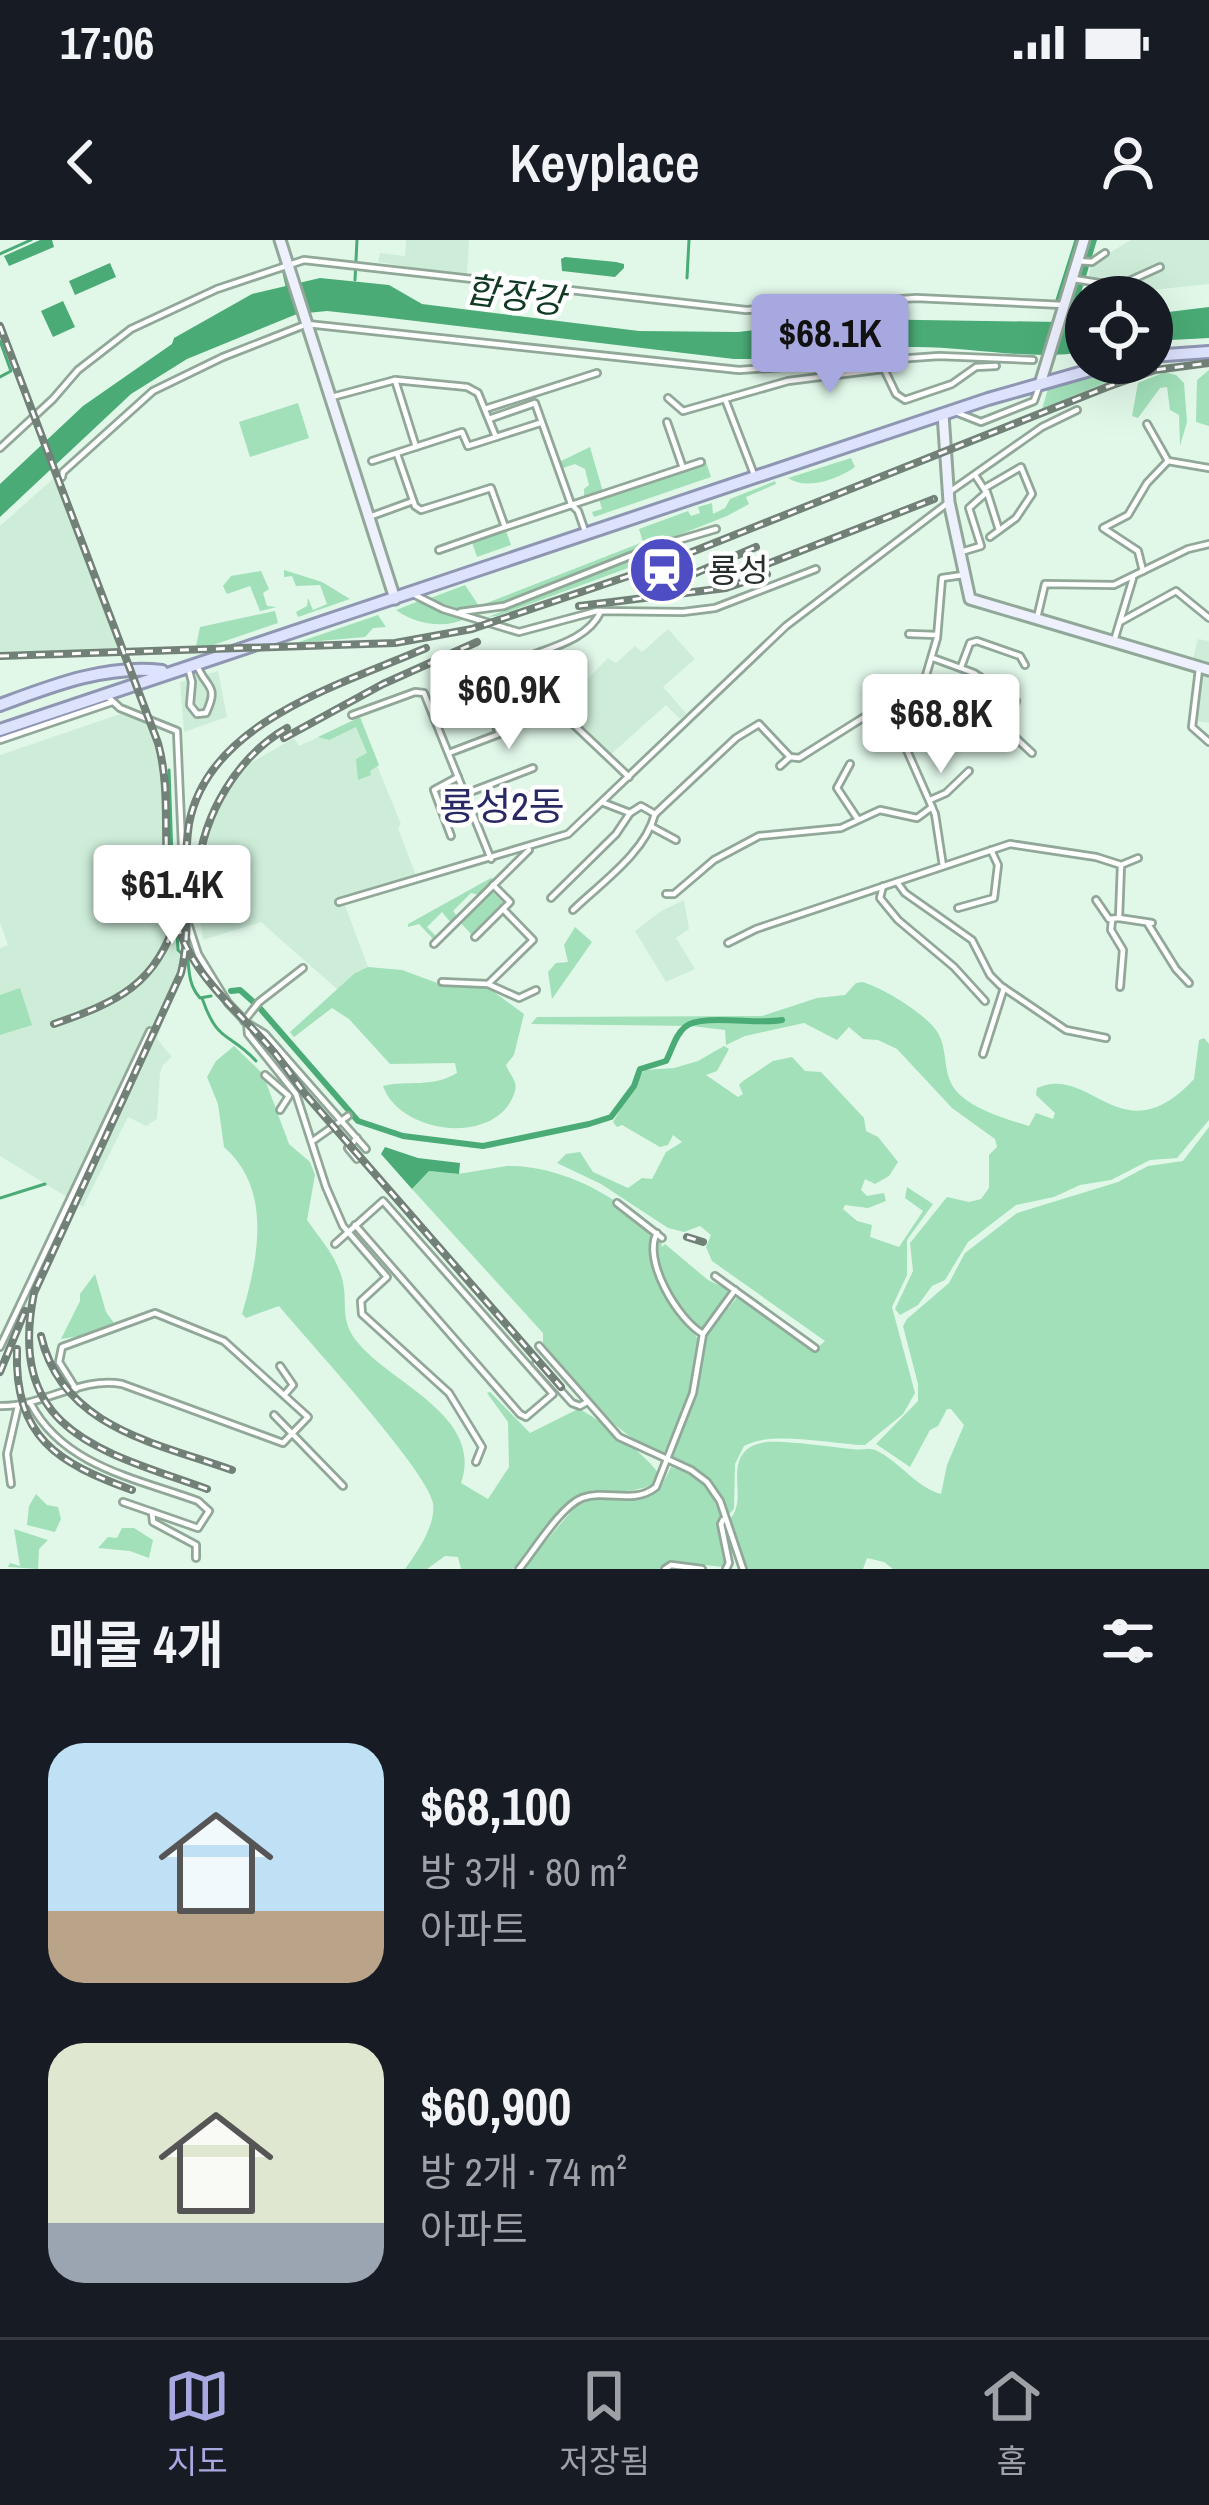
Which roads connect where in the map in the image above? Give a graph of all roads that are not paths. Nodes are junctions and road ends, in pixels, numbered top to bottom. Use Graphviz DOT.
graph roads {
  1 [pos="280,240"];
  2 [pos="1084,240"];
  3 [pos="1106,253"];
  4 [pos="1079,261"];
  5 [pos="288,263"];
  6 [pos="1160,267"];
  7 [pos="1074,276"];
  8 [pos="1140,276"];
  9 [pos="1065,301"];
  10 [pos="1063,306"];
  11 [pos="306,322"];
  12 [pos="88,347"];
  13 [pos="1209,352"];
  14 [pos="1173,355"];
  15 [pos="93,357"];
  16 [pos="1040,360"];
  17 [pos="995,366"];
  18 [pos="597,373"];
  19 [pos="1065,377"];
  20 [pos="395,380"];
  21 [pos="1040,384"];
  22 [pos="532,394"];
  23 [pos="330,397"];
  24 [pos="668,398"];
  25 [pos="725,399"];
  26 [pos="535,403"];
  27 [pos="485,410"];
  28 [pos="1077,410"];
  29 [pos="948,413"];
  30 [pos="489,419"];
  31 [pos="542,422"];
  32 [pos="667,422"];
  33 [pos="1147,424"];
  34 [pos="496,437"];
  35 [pos="416,447"];
  36 [pos="0,448"];
  37 [pos="397,454"];
  38 [pos="373,461"];
  39 [pos="1168,461"];
  40 [pos="701,462"];
  41 [pos="683,468"];
  42 [pos="1209,468"];
  43 [pos="975,475"];
  44 [pos="62,477"];
  45 [pos="754,477"];
  46 [pos="986,490"];
  47 [pos="949,498"];
  48 [pos="413,501"];
  49 [pos="571,504"];
  50 [pos="369,517"];
  51 [pos="505,527"];
  52 [pos="716,529"];
  53 [pos="999,530"];
  54 [pos="586,534"];
  55 [pos="990,537"];
  56 [pos="1209,544"];
  57 [pos="439,550"];
  58 [pos="959,553"];
  59 [pos="816,569"];
  60 [pos="1143,571"];
  61 [pos="964,575"];
  62 [pos="1133,578"];
  63 [pos="413,593"];
  64 [pos="395,599"];
  65 [pos="601,611"];
  66 [pos="457,612"];
  67 [pos="1209,617"];
  68 [pos="1037,620"];
  69 [pos="1120,622"];
  70 [pos="909,634"];
  71 [pos="937,635"];
  72 [pos="1113,643"];
  73 [pos="535,654"];
  74 [pos="933,658"];
  75 [pos="1025,665"];
  76 [pos="192,666"];
  77 [pos="961,667"];
  78 [pos="1204,669"];
  79 [pos="165,672"];
  80 [pos="924,689"];
  81 [pos="109,699"];
  82 [pos="0,705"];
  83 [pos="886,705"];
  84 [pos="489,707"];
  85 [pos="432,710"];
  86 [pos="352,715"];
  87 [pos="938,716"];
  88 [pos="0,730"];
  89 [pos="0,740"];
  90 [pos="1209,742"];
  91 [pos="449,753"];
  92 [pos="1032,753"];
  93 [pos="790,757"];
  94 [pos="850,764"];
  95 [pos="780,766"];
  96 [pos="533,768"];
  97 [pos="970,771"];
  98 [pos="458,777"];
  99 [pos="628,778"];
  100 [pos="465,794"];
  101 [pos="603,802"];
  102 [pos="931,804"];
  103 [pos="629,813"];
  104 [pos="655,814"];
  105 [pos="857,818"];
  106 [pos="652,827"];
  107 [pos="451,836"];
  108 [pos="676,840"];
  109 [pos="533,846"];
  110 [pos="991,850"];
  111 [pos="1138,858"];
  112 [pos="490,859"];
  113 [pos="1121,865"];
  114 [pos="944,866"];
  115 [pos="897,881"];
  116 [pos="493,885"];
  117 [pos="883,886"];
  118 [pos="666,894"];
  119 [pos="550,898"];
  120 [pos="1096,900"];
  121 [pos="339,902"];
  122 [pos="958,908"];
  123 [pos="503,909"];
  124 [pos="573,910"];
  125 [pos="1115,919"];
  126 [pos="475,938"];
  127 [pos="728,943"];
  128 [pos="434,944"];
  129 [pos="303,968"];
  130 [pos="442,982"];
  131 [pos="1190,982"];
  132 [pos="488,984"];
  133 [pos="1120,987"];
  134 [pos="1004,988"];
  135 [pos="536,990"];
  136 [pos="985,1000"];
  137 [pos="245,1022"];
  138 [pos="150,1031"];
  139 [pos="1106,1038"];
  140 [pos="983,1054"];
  141 [pos="265,1075"];
  142 [pos="292,1094"];
  143 [pos="280,1110"];
  144 [pos="345,1118"];
  145 [pos="357,1138"];
  146 [pos="314,1140"];
  147 [pos="366,1149"];
  148 [pos="357,1159"];
  149 [pos="616,1203"];
  150 [pos="355,1225"];
  151 [pos="348,1233"];
  152 [pos="335,1244"];
  153 [pos="375,1248"];
  154 [pos="368,1255"];
  155 [pos="394,1270"];
  156 [pos="715,1276"];
  157 [pos="387,1277"];
  158 [pos="735,1290"];
  159 [pos="703,1334"];
  160 [pos="539,1346"];
  161 [pos="0,1347"];
  162 [pos="815,1348"];
  163 [pos="536,1363"];
  164 [pos="280,1366"];
  165 [pos="76,1389"];
  166 [pos="286,1394"];
  167 [pos="587,1402"];
  168 [pos="31,1404"];
  169 [pos="0,1406"];
  170 [pos="18,1406"];
  171 [pos="274,1415"];
  172 [pos="294,1434"];
  173 [pos="666,1460"];
  174 [pos="476,1462"];
  175 [pos="11,1484"];
  176 [pos="343,1486"];
  177 [pos="123,1502"];
  178 [pos="152,1512"];
  179 [pos="723,1520"];
  180 [pos="196,1558"];
  181 [pos="519,1569"];
  182 [pos="665,1569"];
  183 [pos="703,1569"];
  184 [pos="726,1569"];
  185 [pos="743,1569"];
  1 -- 5 [label="main road"];
  2 -- 4 [label="main road"];
  3 -- 4 [label="street"];
  4 -- 7 [label="main road"];
  5 -- 10 [label="street"];
  5 -- 11 [label="main road"];
  5 -- 15 [label="street"];
  6 -- 8 [label="street"];
  9 -- 10 [label="main road"];
  10 -- 16 [label="main road"];
  11 -- 16 [label="street"];
  11 -- 23 [label="main road"];
  11 -- 44 [label="street"];
  12 -- 15 [label="street"];
  13 -- 14 [label="main road"];
  15 -- 36 [label="street"];
  16 -- 21 [label="main road"];
  17 -- 25 [label="street"];
  18 -- 22 [label="street"];
  19 -- 21 [label="main road"];
  20 -- 23 [label="street"];
  20 -- 27 [label="street"];
  20 -- 35 [label="street"];
  21 -- 29 [label="main road"];
  21 -- 29 [label="street"];
  22 -- 26 [label="street"];
  22 -- 27 [label="street"];
  23 -- 50 [label="main road"];
  24 -- 25 [label="street"];
  25 -- 45 [label="street"];
  26 -- 30 [label="street"];
  26 -- 31 [label="street"];
  27 -- 30 [label="street"];
  28 -- 43 [label="street"];
  29 -- 45 [label="main road"];
  29 -- 47 [label="main road"];
  30 -- 34 [label="street"];
  31 -- 34 [label="street"];
  31 -- 49 [label="street"];
  32 -- 41 [label="street"];
  33 -- 39 [label="street"];
  34 -- 35 [label="street"];
  35 -- 37 [label="street"];
  37 -- 38 [label="street"];
  37 -- 48 [label="street"];
  39 -- 42 [label="street"];
  39 -- 60 [label="street"];
  40 -- 41 [label="street"];
  41 -- 49 [label="street"];
  43 -- 46 [label="street"];
  43 -- 47 [label="street"];
  45 -- 54 [label="main road"];
  46 -- 53 [label="street"];
  46 -- 53 [label="street"];
  46 -- 58 [label="street"];
  47 -- 58 [label="main road"];
  47 -- 99 [label="street"];
  48 -- 50 [label="street"];
  48 -- 51 [label="street"];
  49 -- 51 [label="street"];
  49 -- 54 [label="street"];
  50 -- 64 [label="main road"];
  51 -- 57 [label="street"];
  52 -- 66 [label="street"];
  53 -- 55 [label="street"];
  54 -- 63 [label="main road"];
  56 -- 60 [label="street"];
  58 -- 61 [label="main road"];
  59 -- 65 [label="street"];
  60 -- 62 [label="street"];
  61 -- 68 [label="main road"];
  61 -- 71 [label="street"];
  62 -- 68 [label="street"];
  62 -- 69 [label="street"];
  63 -- 64 [label="main road"];
  63 -- 66 [label="street"];
  64 -- 76 [label="main road"];
  65 -- 66 [label="street"];
  65 -- 73 [label="street"];
  67 -- 69 [label="street"];
  68 -- 72 [label="main road"];
  69 -- 72 [label="street"];
  70 -- 71 [label="street"];
  71 -- 74 [label="street"];
  72 -- 78 [label="main road"];
  74 -- 77 [label="street"];
  74 -- 80 [label="street"];
  75 -- 77 [label="street"];
  76 -- 76 [label="street"];
  76 -- 79 [label="main road"];
  77 -- 92 [label="street"];
  78 -- 90 [label="street"];
  79 -- 81 [label="main road"];
  79 -- 82 [label="main road"];
  80 -- 83 [label="street"];
  80 -- 87 [label="street"];
  81 -- 88 [label="main road"];
  81 -- 89 [label="street"];
  81 -- 137 [label="street"];
  83 -- 93 [label="street"];
  83 -- 102 [label="street"];
  84 -- 91 [label="street"];
  85 -- 86 [label="street"];
  85 -- 91 [label="street"];
  85 -- 99 [label="street"];
  91 -- 98 [label="street"];
  93 -- 95 [label="street"];
  93 -- 104 [label="street"];
  94 -- 105 [label="street"];
  96 -- 100 [label="street"];
  97 -- 102 [label="street"];
  98 -- 100 [label="street"];
  98 -- 107 [label="street"];
  99 -- 101 [label="street"];
  100 -- 112 [label="street"];
  101 -- 103 [label="street"];
  101 -- 109 [label="street"];
  102 -- 105 [label="street"];
  102 -- 114 [label="street"];
  103 -- 104 [label="street"];
  103 -- 119 [label="street"];
  104 -- 106 [label="street"];
  105 -- 118 [label="street"];
  106 -- 108 [label="street"];
  106 -- 124 [label="street"];
  109 -- 112 [label="street"];
  109 -- 116 [label="street"];
  110 -- 113 [label="street"];
  110 -- 114 [label="street"];
  110 -- 122 [label="street"];
  111 -- 113 [label="street"];
  112 -- 121 [label="street"];
  113 -- 125 [label="street"];
  114 -- 115 [label="street"];
  115 -- 117 [label="street"];
  115 -- 134 [label="street"];
  116 -- 123 [label="street"];
  116 -- 128 [label="street"];
  117 -- 127 [label="street"];
  117 -- 136 [label="street"];
  120 -- 125 [label="street"];
  123 -- 126 [label="street"];
  123 -- 132 [label="street"];
  125 -- 131 [label="street"];
  125 -- 133 [label="street"];
  129 -- 137 [label="street"];
  130 -- 132 [label="street"];
  132 -- 135 [label="street"];
  134 -- 139 [label="street"];
  134 -- 140 [label="street"];
  137 -- 142 [label="street"];
  137 -- 144 [label="street"];
  138 -- 161 [label="street"];
  141 -- 142 [label="street"];
  142 -- 143 [label="street"];
  142 -- 146 [label="street"];
  144 -- 145 [label="street"];
  144 -- 146 [label="street"];
  145 -- 147 [label="street"];
  145 -- 148 [label="street"];
  146 -- 151 [label="street"];
  149 -- 159 [label="street"];
  150 -- 151 [label="street"];
  150 -- 153 [label="street"];
  150 -- 155 [label="street"];
  151 -- 152 [label="street"];
  151 -- 154 [label="street"];
  153 -- 154 [label="street"];
  153 -- 155 [label="street"];
  154 -- 157 [label="street"];
  155 -- 157 [label="street"];
  156 -- 158 [label="street"];
  157 -- 174 [label="street"];
  158 -- 159 [label="street"];
  158 -- 162 [label="street"];
  159 -- 173 [label="street"];
  160 -- 167 [label="street"];
  163 -- 167 [label="street"];
  164 -- 166 [label="street"];
  165 -- 166 [label="street"];
  165 -- 168 [label="street"];
  165 -- 172 [label="street"];
  166 -- 172 [label="street"];
  167 -- 173 [label="street"];
  168 -- 170 [label="street"];
  168 -- 178 [label="street"];
  169 -- 170 [label="street"];
  170 -- 175 [label="street"];
  171 -- 172 [label="street"];
  172 -- 176 [label="street"];
  173 -- 181 [label="street"];
  173 -- 185 [label="street"];
  177 -- 178 [label="street"];
  178 -- 180 [label="street"];
  179 -- 184 [label="street"];
  182 -- 183 [label="street"];
}
